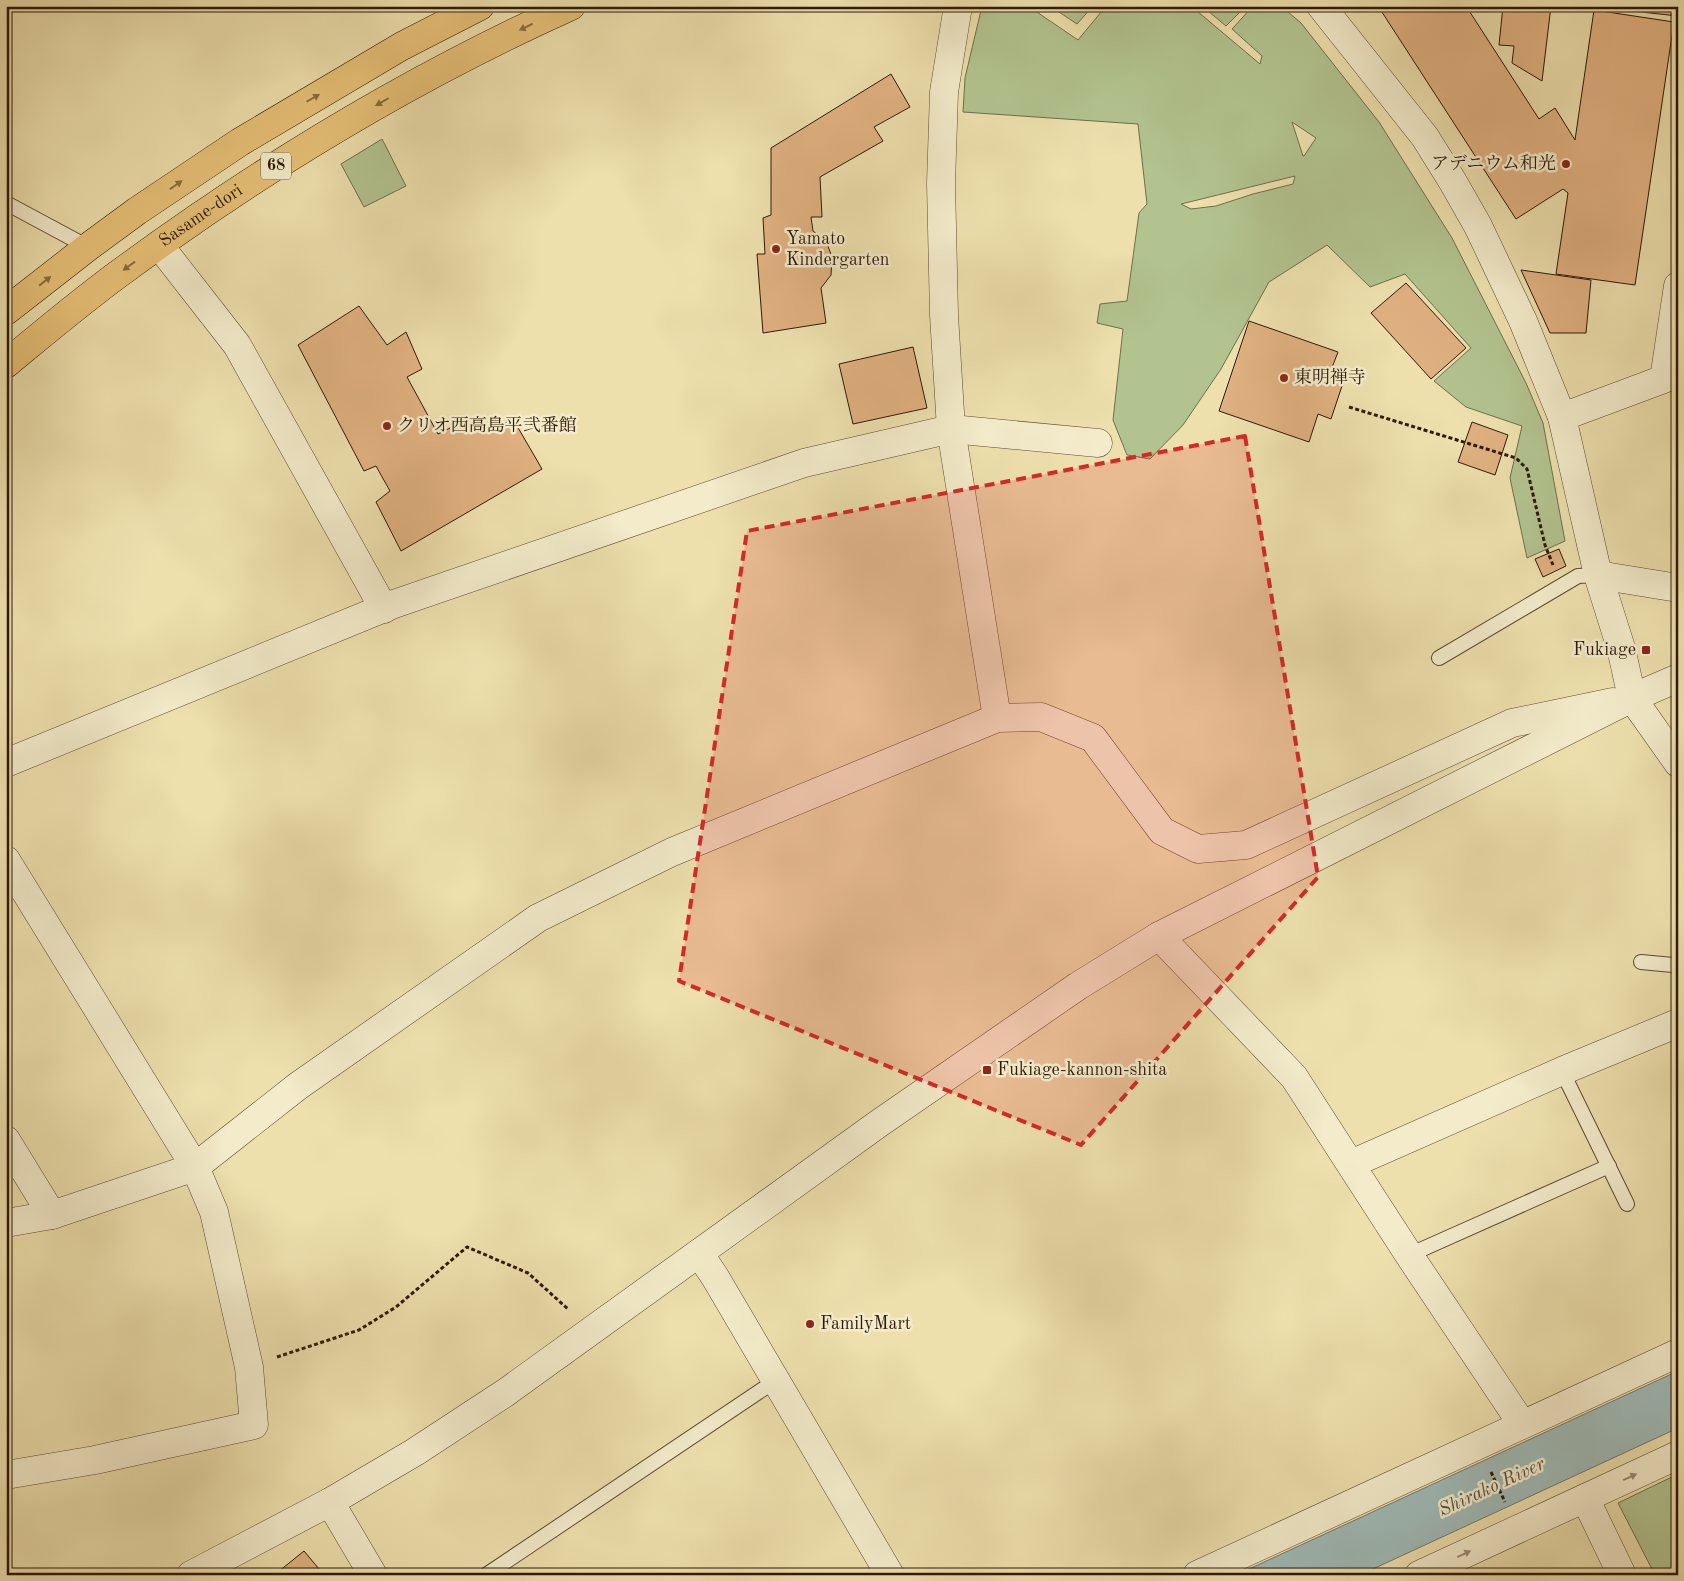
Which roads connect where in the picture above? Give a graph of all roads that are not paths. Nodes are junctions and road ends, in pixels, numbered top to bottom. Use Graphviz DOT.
graph roads {
  1 [pos="480,6"];
  2 [pos="570,6"];
  3 [pos="958,6"];
  4 [pos="1321,6"];
  5 [pos="6,203"];
  6 [pos="159,245"];
  7 [pos="88,247"];
  8 [pos="1678,286"];
  9 [pos="6,311"];
  10 [pos="6,364"];
  11 [pos="1562,416"];
  12 [pos="951,429"];
  13 [pos="1098,443"];
  14 [pos="1598,575"];
  15 [pos="1678,588"];
  16 [pos="384,609"];
  17 [pos="1439,658"];
  18 [pos="1678,678"];
  19 [pos="1632,698"];
  20 [pos="997,718"];
  21 [pos="1678,762"];
  22 [pos="6,763"];
  23 [pos="6,860"];
  24 [pos="1159,936"];
  25 [pos="1641,962"];
  26 [pos="1678,967"];
  27 [pos="1678,1023"];
  28 [pos="1562,1071"];
  29 [pos="6,1140"];
  30 [pos="1351,1164"];
  31 [pos="1609,1166"];
  32 [pos="195,1167"];
  33 [pos="1627,1204"];
  34 [pos="52,1215"];
  35 [pos="6,1222"];
  36 [pos="699,1253"];
  37 [pos="1409,1256"];
  38 [pos="1678,1353"];
  39 [pos="775,1381"];
  40 [pos="1522,1424"];
  41 [pos="1678,1455"];
  42 [pos="6,1475"];
  43 [pos="1585,1498"];
  44 [pos="330,1502"];
  45 [pos="191,1575"];
  46 [pos="373,1575"];
  47 [pos="486,1575"];
  48 [pos="890,1575"];
  49 [pos="1197,1575"];
  50 [pos="1420,1575"];
  51 [pos="1622,1575"];
  7 -- 1 [label="main road, 68, one-way"];
  2 -- 6 [label="main road, Sasame-dori / 68, one-way"];
  3 -- 12 [label="street"];
  4 -- 11 [label="street"];
  5 -- 7 [label="lane"];
  6 -- 10 [label="main road, Sasame-dori / 68, one-way"];
  6 -- 16 [label="street"];
  9 -- 7 [label="main road, 68, one-way"];
  8 -- 11 [label="street"];
  11 -- 14 [label="street"];
  12 -- 13 [label="street"];
  12 -- 16 [label="street"];
  12 -- 20 [label="street"];
  14 -- 15 [label="street"];
  14 -- 17 [label="lane"];
  14 -- 19 [label="street"];
  16 -- 22 [label="street"];
  18 -- 19 [label="street"];
  19 -- 20 [label="street"];
  19 -- 21 [label="street"];
  19 -- 24 [label="street"];
  20 -- 32 [label="street"];
  23 -- 32 [label="street"];
  24 -- 30 [label="street"];
  24 -- 36 [label="street"];
  25 -- 26 [label="lane"];
  27 -- 28 [label="street"];
  28 -- 30 [label="street"];
  28 -- 31 [label="lane"];
  29 -- 34 [label="street"];
  30 -- 37 [label="street"];
  31 -- 33 [label="lane"];
  31 -- 37 [label="lane"];
  32 -- 34 [label="street"];
  32 -- 42 [label="street"];
  34 -- 35 [label="street"];
  36 -- 39 [label="street"];
  36 -- 44 [label="street"];
  37 -- 40 [label="street"];
  38 -- 40 [label="street"];
  39 -- 47 [label="lane"];
  39 -- 48 [label="street"];
  40 -- 49 [label="street"];
  43 -- 41 [label="street, one-way"];
  50 -- 43 [label="street, one-way"];
  43 -- 51 [label="street"];
  44 -- 45 [label="street"];
  44 -- 46 [label="street"];
}
